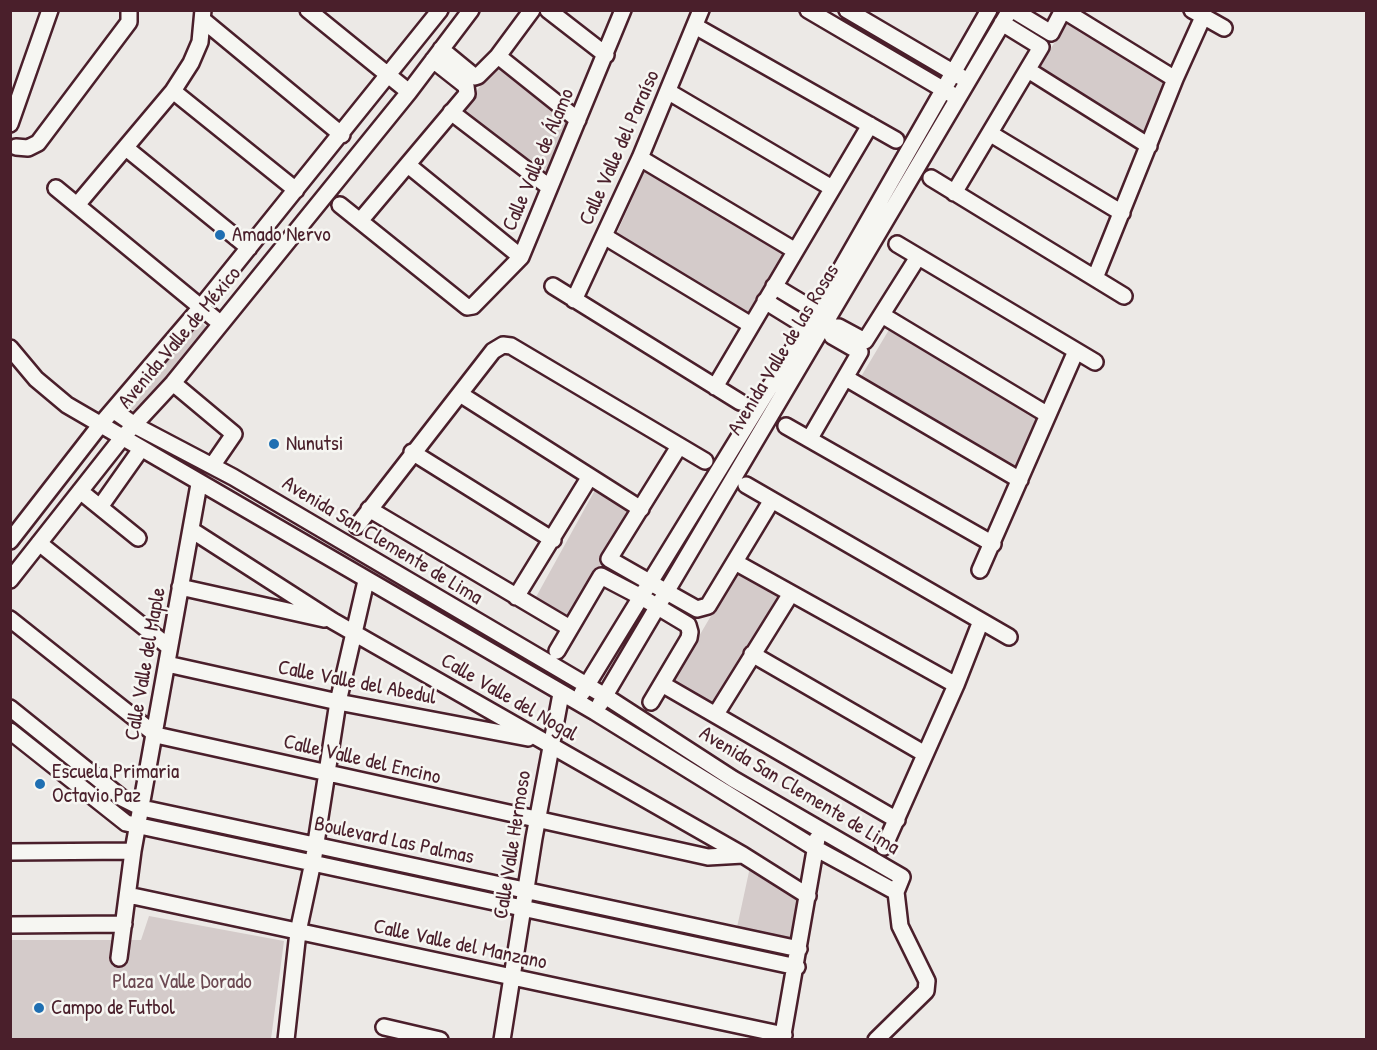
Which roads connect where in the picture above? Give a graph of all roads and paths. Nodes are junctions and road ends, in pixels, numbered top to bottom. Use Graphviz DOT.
graph roads {
  1 [pos="50,10"];
  2 [pos="129,10"];
  3 [pos="308,10"];
  4 [pos="471,10"];
  5 [pos="532,10"];
  6 [pos="548,10"];
  7 [pos="622,10"];
  8 [pos="701,10"];
  9 [pos="808,10"];
  10 [pos="847,10"];
  11 [pos="989,10"];
  12 [pos="1063,10"];
  13 [pos="433,13"];
  14 [pos="1197,14"];
  15 [pos="203,15"];
  16 [pos="1008,15"];
  17 [pos="695,26"];
  18 [pos="1224,28"];
  19 [pos="437,55"];
  20 [pos="606,55"];
  21 [pos="498,56"];
  22 [pos="1028,70"];
  23 [pos="954,73"];
  24 [pos="388,74"];
  25 [pos="1175,79"];
  26 [pos="969,81"];
  27 [pos="944,90"];
  28 [pos="173,92"];
  29 [pos="409,92"];
  30 [pos="669,92"];
  31 [pos="959,99"];
  32 [pos="451,112"];
  33 [pos="578,120"];
  34 [pos="10,124"];
  35 [pos="870,125"];
  36 [pos="991,134"];
  37 [pos="342,135"];
  38 [pos="896,140"];
  39 [pos="1149,146"];
  40 [pos="126,148"];
  41 [pos="12,150"];
  42 [pos="640,158"];
  43 [pos="408,165"];
  44 [pos="932,178"];
  45 [pos="549,187"];
  46 [pos="56,188"];
  47 [pos="832,188"];
  48 [pos="296,190"];
  49 [pos="954,193"];
  50 [pos="77,205"];
  51 [pos="340,205"];
  52 [pos="1122,213"];
  53 [pos="360,221"];
  54 [pos="604,236"];
  55 [pos="897,244"];
  56 [pos="249,248"];
  57 [pos="794,250"];
  58 [pos="918,256"];
  59 [pos="521,257"];
  60 [pos="1095,278"];
  61 [pos="553,286"];
  62 [pos="774,286"];
  63 [pos="1124,296"];
  64 [pos="574,300"];
  65 [pos="765,301"];
  66 [pos="201,308"];
  67 [pos="882,315"];
  68 [pos="220,323"];
  69 [pos="822,324"];
  70 [pos="751,325"];
  71 [pos="862,347"];
  72 [pos="10,348"];
  73 [pos="1076,351"];
  74 [pos="1095,362"];
  75 [pos="846,378"];
  76 [pos="173,383"];
  77 [pos="715,387"];
  78 [pos="460,394"];
  79 [pos="740,402"];
  80 [pos="112,410"];
  81 [pos="1048,415"];
  82 [pos="101,424"];
  83 [pos="136,426"];
  84 [pos="786,426"];
  85 [pos="122,438"];
  86 [pos="810,438"];
  87 [pos="678,448"];
  88 [pos="141,449"];
  89 [pos="412,452"];
  90 [pos="705,461"];
  91 [pos="212,466"];
  92 [pos="589,478"];
  93 [pos="1020,480"];
  94 [pos="200,484"];
  95 [pos="746,485"];
  96 [pos="80,491"];
  97 [pos="772,500"];
  98 [pos="100,507"];
  99 [pos="641,508"];
  100 [pos="369,509"];
  101 [pos="357,526"];
  102 [pos="193,531"];
  103 [pos="138,538"];
  104 [pos="553,540"];
  105 [pos="10,541"];
  106 [pos="39,543"];
  107 [pos="993,544"];
  108 [pos="735,562"];
  109 [pos="980,570"];
  110 [pos="10,580"];
  111 [pos="366,581"];
  112 [pos="180,587"];
  113 [pos="658,587"];
  114 [pos="790,595"];
  115 [pos="516,597"];
  116 [pos="643,598"];
  117 [pos="656,607"];
  118 [pos="10,619"];
  119 [pos="333,621"];
  120 [pos="981,621"];
  121 [pos="570,628"];
  122 [pos="354,632"];
  123 [pos="1009,637"];
  124 [pos="169,647"];
  125 [pos="557,651"];
  126 [pos="752,654"];
  127 [pos="167,664"];
  128 [pos="662,684"];
  129 [pos="587,685"];
  130 [pos="956,685"];
  131 [pos="561,694"];
  132 [pos="605,696"];
  133 [pos="576,701"];
  134 [pos="338,702"];
  135 [pos="651,702"];
  136 [pos="10,708"];
  137 [pos="595,712"];
  138 [pos="716,714"];
  139 [pos="10,731"];
  140 [pos="156,735"];
  141 [pos="545,743"];
  142 [pos="925,754"];
  143 [pos="328,774"];
  144 [pos="142,808"];
  145 [pos="537,820"];
  146 [pos="897,820"];
  147 [pos="139,826"];
  148 [pos="819,829"];
  149 [pos="315,845"];
  150 [pos="884,847"];
  151 [pos="815,848"];
  152 [pos="133,851"];
  153 [pos="10,852"];
  154 [pos="743,855"];
  155 [pos="313,862"];
  156 [pos="527,892"];
  157 [pos="896,892"];
  158 [pos="128,895"];
  159 [pos="808,896"];
  160 [pos="524,907"];
  161 [pos="124,924"];
  162 [pos="10,925"];
  163 [pos="298,932"];
  164 [pos="799,949"];
  165 [pos="119,958"];
  166 [pos="797,967"];
  167 [pos="513,978"];
  168 [pos="384,1027"];
  169 [pos="784,1037"];
  170 [pos="286,1040"];
  171 [pos="440,1040"];
  172 [pos="502,1040"];
  173 [pos="876,1040"];
  1 -- 34 [label="street"];
  2 -- 41 [label="street"];
  3 -- 24 [label="street"];
  4 -- 19 [label="street, Avenida Valle de México"];
  5 -- 21 [label="street"];
  6 -- 20 [label="street"];
  7 -- 20 [label="street, Calle Valle de Álamo"];
  8 -- 17 [label="street, Calle Valle del Paraíso"];
  9 -- 27 [label="street"];
  10 -- 23 [label="street"];
  11 -- 23 [label="street, Avenida Valle de las Rosas"];
  12 -- 16 [label="street"];
  12 -- 25 [label="street"];
  13 -- 24 [label="street, Avenida Valle de México"];
  14 -- 18 [label="street"];
  14 -- 25 [label="street"];
  15 -- 28 [label="street"];
  15 -- 37 [label="street"];
  16 -- 22 [label="street"];
  16 -- 26 [label="street, Avenida Valle de las Rosas"];
  17 -- 30 [label="street, Calle Valle del Paraíso"];
  17 -- 35 [label="street"];
  19 -- 21 [label="street"];
  19 -- 29 [label="street, Avenida Valle de México"];
  19 -- 32 [label="street"];
  20 -- 33 [label="street, Calle Valle de Álamo"];
  21 -- 33 [label="street"];
  22 -- 36 [label="street"];
  22 -- 39 [label="street"];
  23 -- 26 [label="street"];
  23 -- 27 [label="street, Avenida Valle de las Rosas"];
  24 -- 29 [label="street"];
  24 -- 37 [label="street, Avenida Valle de México"];
  25 -- 39 [label="street"];
  26 -- 31 [label="street, Avenida Valle de las Rosas"];
  27 -- 31 [label="street"];
  27 -- 69 [label="street, Avenida Valle de las Rosas"];
  28 -- 40 [label="street"];
  28 -- 48 [label="street"];
  29 -- 68 [label="street, Avenida Valle de México"];
  30 -- 42 [label="street, Calle Valle del Paraíso"];
  30 -- 47 [label="street"];
  31 -- 69 [label="street, Avenida Valle de las Rosas"];
  32 -- 43 [label="street"];
  32 -- 45 [label="street"];
  33 -- 45 [label="street, Calle Valle de Álamo"];
  35 -- 38 [label="street"];
  35 -- 47 [label="street"];
  36 -- 49 [label="street"];
  36 -- 52 [label="street"];
  37 -- 48 [label="street, Avenida Valle de México"];
  39 -- 52 [label="street"];
  40 -- 50 [label="street"];
  40 -- 56 [label="street"];
  42 -- 54 [label="street, Calle Valle del Paraíso"];
  42 -- 57 [label="street"];
  43 -- 53 [label="street"];
  43 -- 59 [label="street"];
  44 -- 49 [label="street"];
  45 -- 59 [label="street, Calle Valle de Álamo"];
  46 -- 50 [label="street"];
  47 -- 57 [label="street"];
  48 -- 56 [label="street, Avenida Valle de México"];
  49 -- 60 [label="street"];
  50 -- 66 [label="street"];
  51 -- 53 [label="street"];
  52 -- 60 [label="street"];
  53 -- 59 [label="street, Calle Valle de Álamo"];
  54 -- 64 [label="street, Calle Valle del Paraíso"];
  54 -- 70 [label="street"];
  55 -- 58 [label="street"];
  56 -- 66 [label="street, Avenida Valle de México"];
  57 -- 62 [label="street"];
  58 -- 67 [label="street"];
  58 -- 73 [label="street"];
  60 -- 63 [label="street"];
  61 -- 64 [label="street"];
  62 -- 65 [label="street"];
  62 -- 69 [label="street"];
  64 -- 77 [label="street"];
  65 -- 69 [label="street"];
  65 -- 70 [label="street"];
  66 -- 68 [label="street"];
  66 -- 80 [label="street, Avenida Valle de México"];
  67 -- 71 [label="street"];
  67 -- 81 [label="street"];
  68 -- 76 [label="street, Avenida Valle de México"];
  69 -- 71 [label="street"];
  69 -- 113 [label="street, Avenida Valle de las Rosas"];
  70 -- 77 [label="street"];
  71 -- 75 [label="street"];
  72 -- 82 [label="street, Avenida San Clemente de Lima"];
  73 -- 74 [label="street"];
  73 -- 81 [label="street"];
  75 -- 86 [label="street"];
  75 -- 93 [label="street"];
  76 -- 83 [label="street, Avenida Valle de México"];
  76 -- 91 [label="street"];
  77 -- 79 [label="street"];
  78 -- 87 [label="street"];
  78 -- 89 [label="street"];
  78 -- 92 [label="street"];
  80 -- 82 [label="street, Avenida Valle de México"];
  80 -- 83 [label="street, Avenida San Clemente de Lima"];
  81 -- 93 [label="street"];
  82 -- 85 [label="street, Avenida San Clemente de Lima"];
  82 -- 105 [label="street, Avenida Valle de México"];
  83 -- 85 [label="street, Avenida Valle de México"];
  83 -- 91 [label="street, Avenida San Clemente de Lima"];
  84 -- 86 [label="street"];
  85 -- 88 [label="street, Avenida San Clemente de Lima"];
  85 -- 96 [label="street, Avenida Valle de México"];
  86 -- 107 [label="street"];
  87 -- 90 [label="street"];
  87 -- 99 [label="street"];
  88 -- 94 [label="street, Avenida San Clemente de Lima"];
  88 -- 98 [label="street"];
  89 -- 100 [label="street"];
  89 -- 104 [label="street"];
  91 -- 129 [label="street, Avenida San Clemente de Lima"];
  92 -- 99 [label="street"];
  92 -- 104 [label="street"];
  93 -- 107 [label="street"];
  94 -- 102 [label="street, Calle Valle del Maple"];
  94 -- 111 [label="street, Avenida San Clemente de Lima"];
  95 -- 97 [label="street"];
  96 -- 98 [label="street"];
  96 -- 106 [label="street, Avenida Valle de México"];
  97 -- 108 [label="street"];
  97 -- 120 [label="street"];
  98 -- 103 [label="street"];
  99 -- 113 [label="street"];
  100 -- 101 [label="street"];
  100 -- 115 [label="street"];
  102 -- 112 [label="street, Calle Valle del Maple"];
  102 -- 119 [label="street, Calle Valle del Nogal"];
  104 -- 115 [label="street"];
  106 -- 110 [label="street, Avenida Valle de México"];
  106 -- 124 [label="street"];
  107 -- 109 [label="street"];
  108 -- 113 [label="street"];
  108 -- 114 [label="street"];
  111 -- 122 [label="street"];
  111 -- 131 [label="street, Avenida San Clemente de Lima"];
  112 -- 119 [label="street"];
  112 -- 124 [label="street, Calle Valle del Maple"];
  113 -- 116 [label="street, Avenida Valle de las Rosas"];
  113 -- 117 [label="street, Avenida Valle de las Rosas"];
  114 -- 126 [label="street"];
  114 -- 130 [label="street"];
  115 -- 121 [label="street"];
  116 -- 117 [label="street"];
  116 -- 121 [label="street"];
  116 -- 129 [label="street, Avenida Valle de las Rosas"];
  117 -- 128 [label="street"];
  117 -- 132 [label="street, Avenida Valle de las Rosas"];
  118 -- 140 [label="street, Calle Valle del Encino"];
  119 -- 122 [label="street, Calle Valle del Nogal"];
  120 -- 123 [label="street"];
  120 -- 130 [label="street"];
  121 -- 125 [label="street"];
  122 -- 134 [label="street"];
  122 -- 141 [label="street, Calle Valle del Nogal"];
  124 -- 127 [label="street, Calle Valle del Maple"];
  126 -- 138 [label="street"];
  126 -- 142 [label="street"];
  127 -- 134 [label="street, Calle Valle del Abedul"];
  127 -- 140 [label="street, Calle Valle del Maple"];
  128 -- 135 [label="street"];
  128 -- 138 [label="street"];
  129 -- 132 [label="street, Avenida San Clemente de Lima"];
  129 -- 133 [label="street, Avenida Valle de las Rosas"];
  130 -- 142 [label="street"];
  131 -- 133 [label="street, Avenida San Clemente de Lima"];
  131 -- 141 [label="street, Calle Valle Hermoso"];
  132 -- 137 [label="street, Avenida Valle de las Rosas"];
  132 -- 148 [label="street, Avenida San Clemente de Lima"];
  133 -- 137 [label="street, Avenida San Clemente de Lima"];
  134 -- 141 [label="street, Calle Valle del Abedul"];
  134 -- 143 [label="street"];
  136 -- 144 [label="street, Boulevard Las Palmas"];
  137 -- 151 [label="street, Avenida San Clemente de Lima"];
  138 -- 146 [label="street"];
  139 -- 147 [label="street, Boulevard Las Palmas"];
  140 -- 143 [label="street, Calle Valle del Encino"];
  140 -- 144 [label="street, Calle Valle del Maple"];
  141 -- 145 [label="street, Calle Valle Hermoso"];
  141 -- 154 [label="street, Calle Valle del Nogal"];
  142 -- 146 [label="street"];
  143 -- 145 [label="street, Calle Valle del Encino"];
  143 -- 149 [label="street"];
  144 -- 147 [label="street, Calle Valle del Maple"];
  144 -- 149 [label="street, Boulevard Las Palmas"];
  145 -- 154 [label="street, Calle Valle del Encino"];
  145 -- 156 [label="street, Calle Valle Hermoso"];
  146 -- 150 [label="street"];
  147 -- 152 [label="street, Calle Valle del Maple"];
  147 -- 155 [label="street, Boulevard Las Palmas"];
  148 -- 151 [label="street"];
  148 -- 157 [label="street, Avenida San Clemente de Lima"];
  149 -- 155 [label="street"];
  149 -- 156 [label="street, Boulevard Las Palmas"];
  151 -- 157 [label="street, Avenida San Clemente de Lima"];
  151 -- 159 [label="street"];
  152 -- 153 [label="street"];
  152 -- 158 [label="street, Calle Valle del Maple"];
  154 -- 159 [label="street, Calle Valle del Nogal"];
  155 -- 160 [label="street, Boulevard Las Palmas"];
  155 -- 163 [label="street"];
  156 -- 160 [label="street, Calle Valle Hermoso"];
  156 -- 164 [label="street, Boulevard Las Palmas"];
  157 -- 173 [label="street"];
  158 -- 161 [label="street, Calle Valle del Maple"];
  158 -- 163 [label="street, Calle Valle del Manzano"];
  159 -- 164 [label="street"];
  160 -- 166 [label="street, Boulevard Las Palmas"];
  160 -- 167 [label="street, Calle Valle Hermoso"];
  161 -- 162 [label="street"];
  161 -- 165 [label="street, Calle Valle del Maple"];
  163 -- 167 [label="street, Calle Valle del Manzano"];
  163 -- 170 [label="street"];
  164 -- 166 [label="street"];
  166 -- 169 [label="street"];
  167 -- 169 [label="street, Calle Valle del Manzano"];
  167 -- 172 [label="street, Calle Valle Hermoso"];
  168 -- 171 [label="street"];
}
